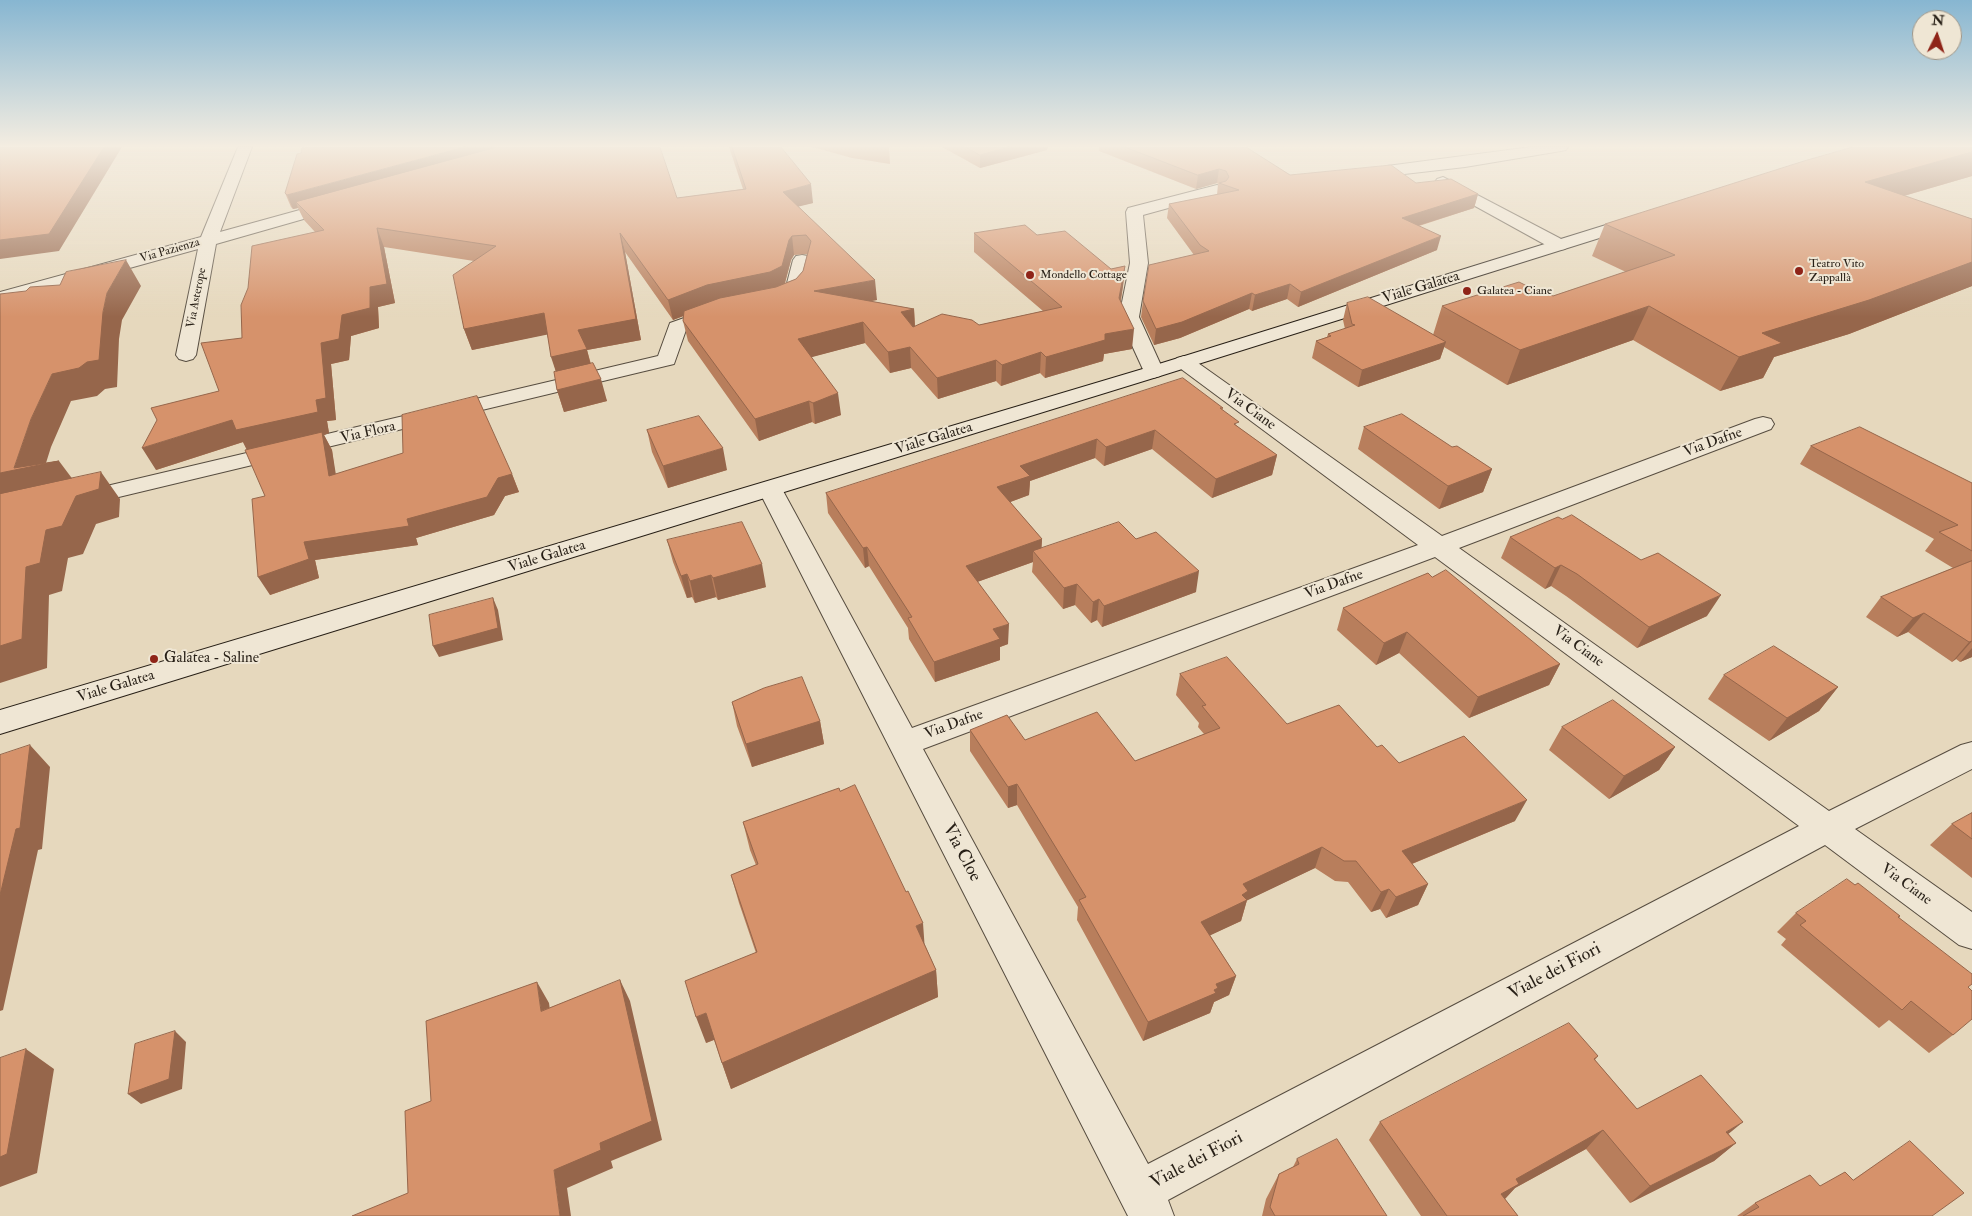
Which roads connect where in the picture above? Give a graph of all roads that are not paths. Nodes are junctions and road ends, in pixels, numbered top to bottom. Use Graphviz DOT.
graph roads {
  1 [pos="222,204"];
  2 [pos="338,204"];
  3 [pos="1165,204"];
  4 [pos="1483,204"];
  5 [pos="1659,213"];
  6 [pos="208,240"];
  7 [pos="1560,245"];
  8 [pos="802,260"];
  9 [pos="0,298"];
  10 [pos="186,355"];
  11 [pos="1184,362"];
  12 [pos="1153,372"];
  13 [pos="1763,424"];
  14 [pos="770,489"];
  15 [pos="57,504"];
  16 [pos="1438,546"];
  17 [pos="0,722"];
  18 [pos="903,744"];
  19 [pos="1972,754"];
  20 [pos="1828,828"];
  21 [pos="1972,933"];
  22 [pos="1145,1204"];
  1 -- 6 [label="street, Via Asterope"];
  2 -- 6 [label="street, Via Pazienza"];
  3 -- 12 [label="street"];
  4 -- 7 [label="street"];
  5 -- 7 [label="street, Viale Galatea"];
  6 -- 9 [label="street, Via Pazienza"];
  6 -- 10 [label="street, Via Asterope"];
  7 -- 11 [label="street, Viale Galatea"];
  8 -- 15 [label="street, Via Flora"];
  11 -- 12 [label="street, Viale Galatea"];
  11 -- 16 [label="street, Via Ciane"];
  12 -- 14 [label="street, Viale Galatea"];
  13 -- 16 [label="street, Via Dafne"];
  14 -- 17 [label="street, Viale Galatea"];
  14 -- 18 [label="street, Via Cloe"];
  16 -- 18 [label="street, Via Dafne"];
  16 -- 20 [label="street, Via Ciane"];
  18 -- 22 [label="street, Via Cloe"];
  19 -- 20 [label="street, Viale dei Fiori"];
  20 -- 21 [label="street, Via Ciane"];
  20 -- 22 [label="street, Viale dei Fiori"];
}
